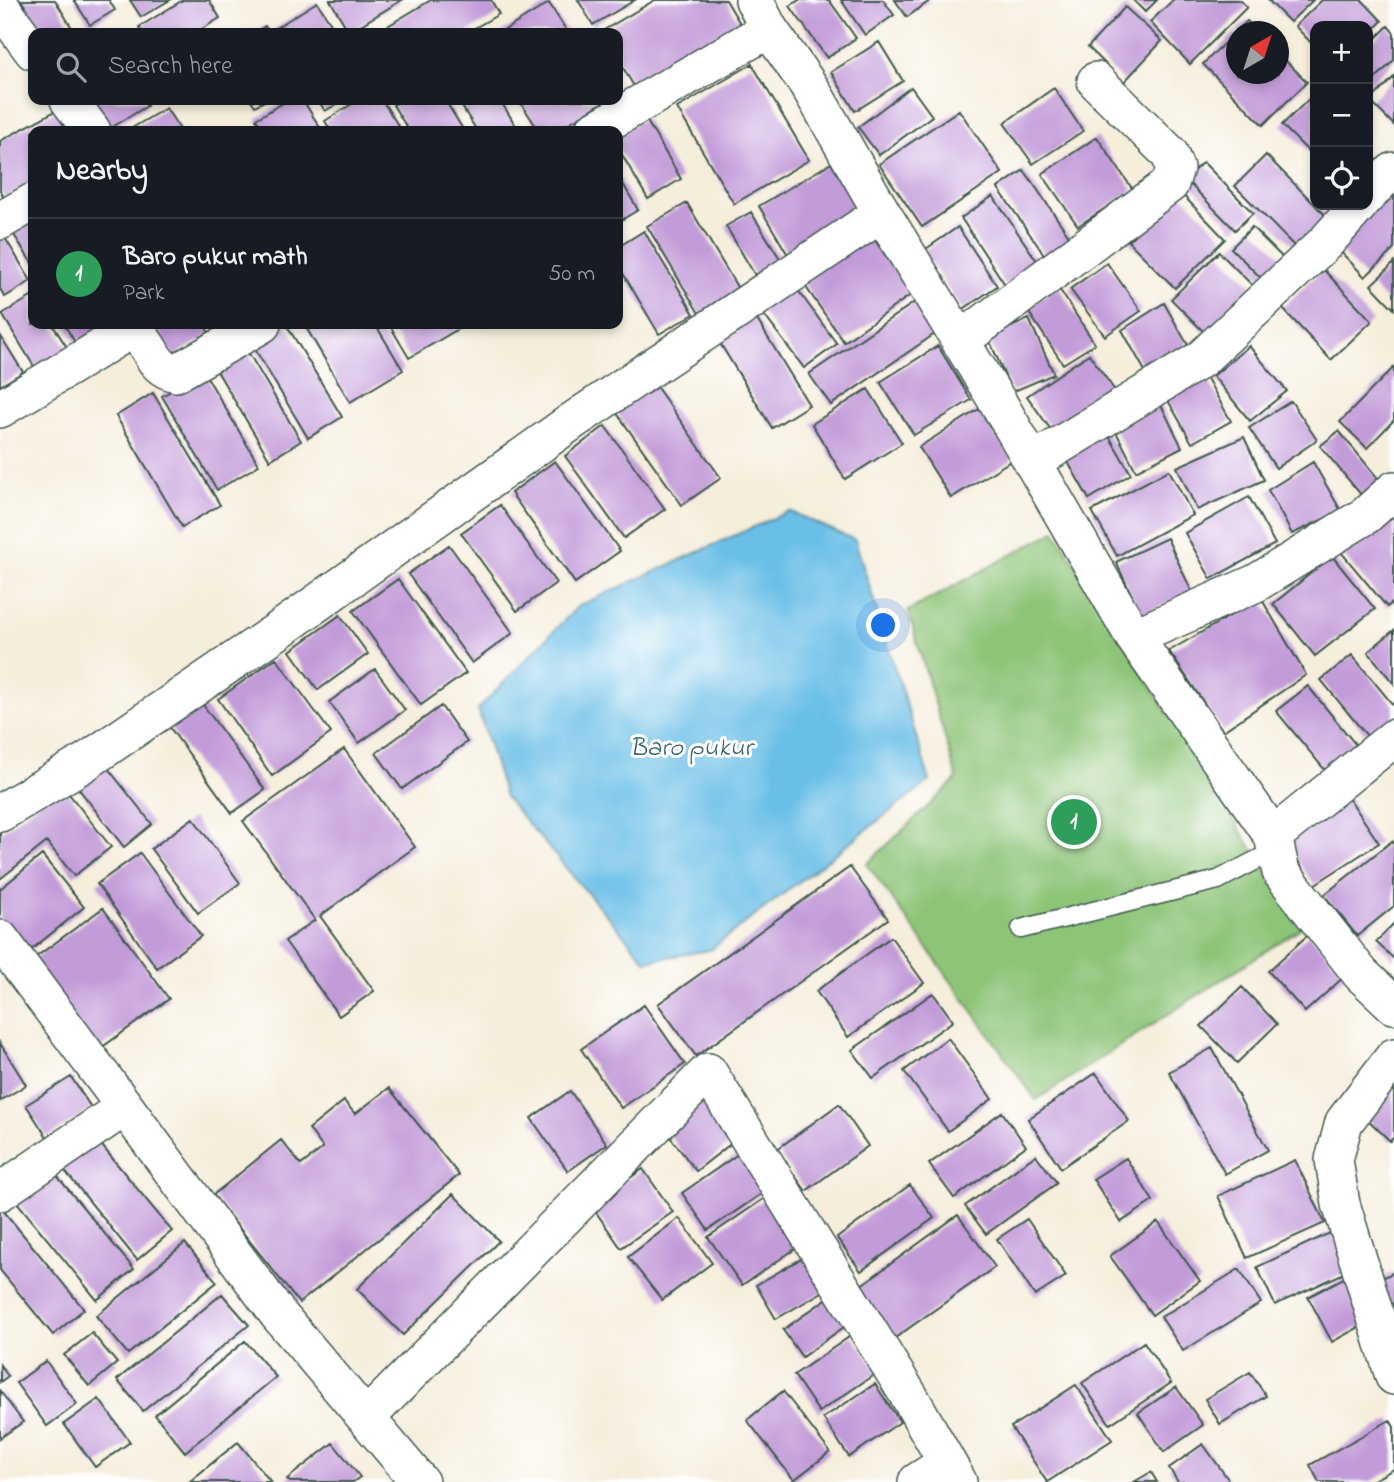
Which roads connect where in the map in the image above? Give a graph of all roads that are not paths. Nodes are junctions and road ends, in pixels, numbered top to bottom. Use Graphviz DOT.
graph roads {
  1 [pos="0,6"];
  2 [pos="762,14"];
  3 [pos="28,44"];
  4 [pos="1096,81"];
  5 [pos="73,105"];
  6 [pos="88,126"];
  7 [pos="600,126"];
  8 [pos="1394,171"];
  9 [pos="1373,189"];
  10 [pos="28,205"];
  11 [pos="1355,210"];
  12 [pos="882,213"];
  13 [pos="0,221"];
  14 [pos="244,329"];
  15 [pos="960,341"];
  16 [pos="0,409"];
  17 [pos="1032,462"];
  18 [pos="1394,490"];
  19 [pos="1134,637"];
  20 [pos="1394,738"];
  21 [pos="0,813"];
  22 [pos="1275,843"];
  23 [pos="1021,929"];
  24 [pos="0,939"];
  25 [pos="1394,1005"];
  26 [pos="1394,1057"];
  27 [pos="125,1107"];
  28 [pos="0,1192"];
  29 [pos="1394,1376"];
  30 [pos="366,1418"];
  31 [pos="953,1473"];
  32 [pos="420,1482"];
  33 [pos="917,1482"];
  1 -- 3 [label="street"];
  2 -- 7 [label="street"];
  2 -- 12 [label="street"];
  4 -- 15 [label="street"];
  5 -- 6 [label="street"];
  8 -- 9 [label="street"];
  10 -- 13 [label="street"];
  11 -- 17 [label="street"];
  12 -- 15 [label="street"];
  12 -- 21 [label="street"];
  14 -- 16 [label="street"];
  15 -- 17 [label="street"];
  17 -- 19 [label="street"];
  18 -- 19 [label="street"];
  19 -- 22 [label="street"];
  20 -- 22 [label="street"];
  22 -- 23 [label="lane"];
  22 -- 25 [label="street"];
  24 -- 27 [label="street"];
  26 -- 29 [label="street"];
  27 -- 28 [label="street"];
  27 -- 30 [label="street"];
  30 -- 31 [label="street"];
  30 -- 32 [label="street"];
  31 -- 33 [label="street"];
}
